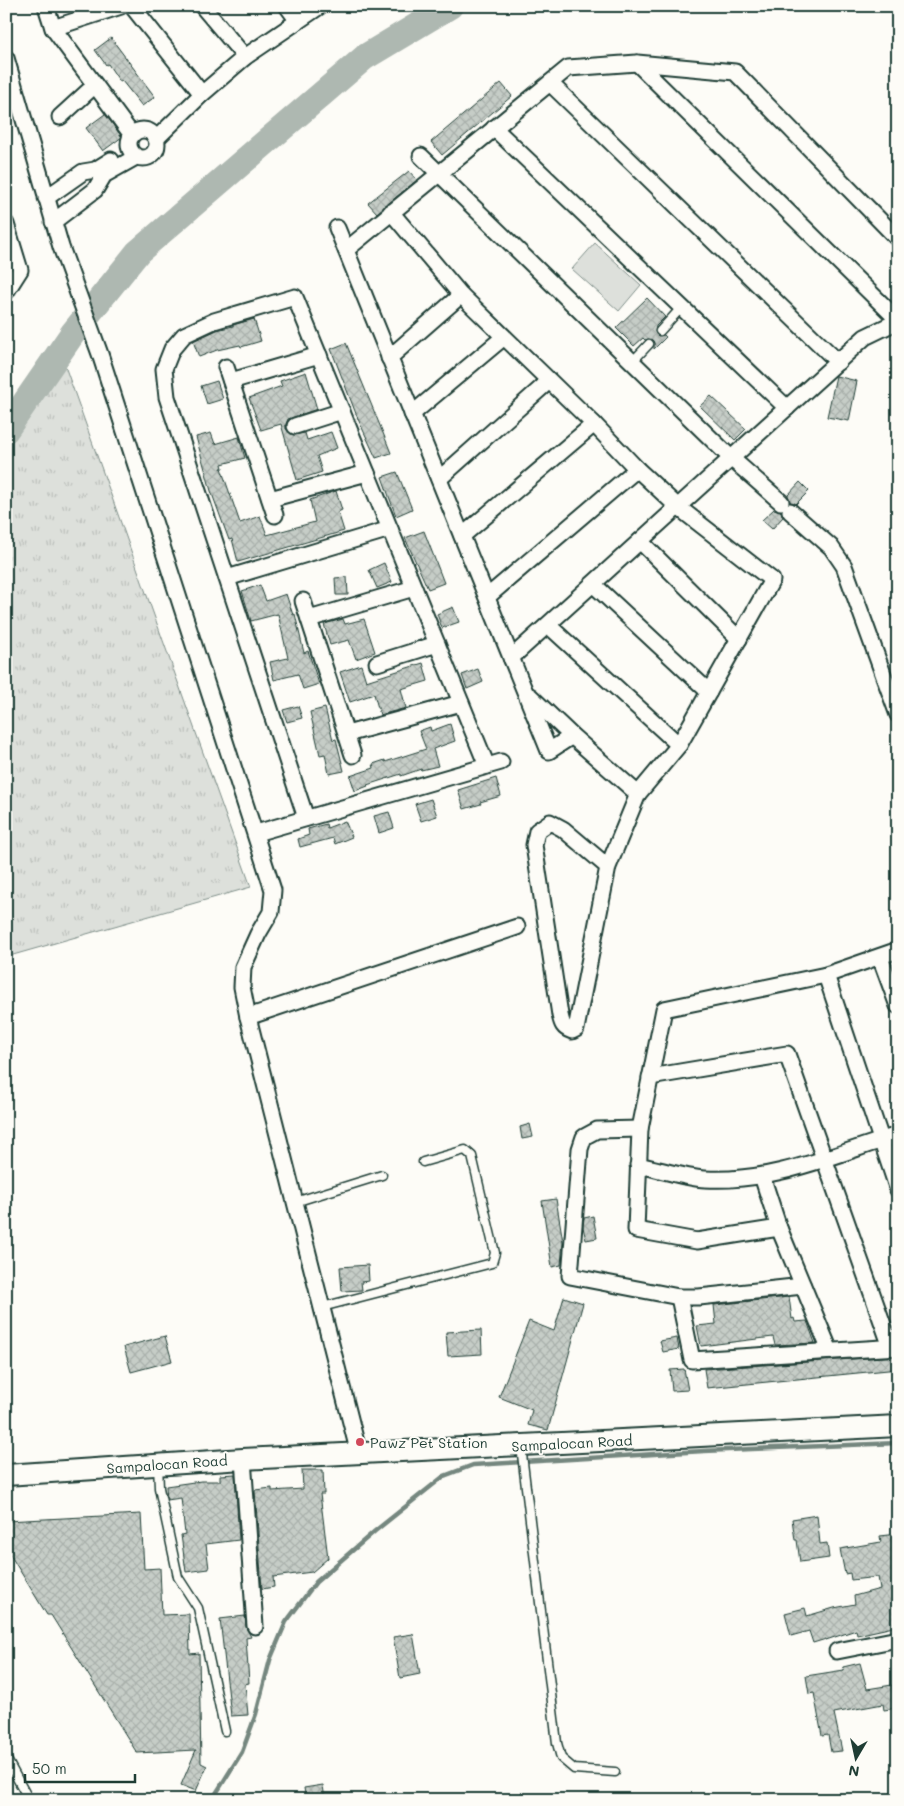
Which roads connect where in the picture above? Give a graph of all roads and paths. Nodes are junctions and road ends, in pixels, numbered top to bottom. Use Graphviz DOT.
graph roads {
  1 [pos="46,6"];
  2 [pos="121,6"];
  3 [pos="132,6"];
  4 [pos="202,6"];
  5 [pos="287,6"];
  6 [pos="320,6"];
  7 [pos="298,21"];
  8 [pos="53,28"];
  9 [pos="245,57"];
  10 [pos="7,64"];
  11 [pos="637,64"];
  12 [pos="550,83"];
  13 [pos="95,85"];
  14 [pos="202,94"];
  15 [pos="6,104"];
  16 [pos="22,112"];
  17 [pos="60,117"];
  18 [pos="494,128"];
  19 [pos="156,139"];
  20 [pos="133,147"];
  21 [pos="421,156"];
  22 [pos="439,173"];
  23 [pos="46,198"];
  24 [pos="391,212"];
  25 [pos="53,222"];
  26 [pos="6,224"];
  27 [pos="337,228"];
  28 [pos="898,239"];
  29 [pos="346,250"];
  30 [pos="11,255"];
  31 [pos="6,292"];
  32 [pos="461,295"];
  33 [pos="682,307"];
  34 [pos="898,320"];
  35 [pos="660,331"];
  36 [pos="504,337"];
  37 [pos="648,344"];
  38 [pos="319,355"];
  39 [pos="389,358"];
  40 [pos="632,362"];
  41 [pos="838,362"];
  42 [pos="549,381"];
  43 [pos="787,408"];
  44 [pos="342,411"];
  45 [pos="412,414"];
  46 [pos="594,424"];
  47 [pos="295,426"];
  48 [pos="731,458"];
  49 [pos="637,469"];
  50 [pos="367,473"];
  51 [pos="438,479"];
  52 [pos="270,499"];
  53 [pos="678,507"];
  54 [pos="275,515"];
  55 [pos="390,529"];
  56 [pos="462,536"];
  57 [pos="640,541"];
  58 [pos="228,578"];
  59 [pos="593,584"];
  60 [pos="414,588"];
  61 [pos="487,597"];
  62 [pos="303,601"];
  63 [pos="309,619"];
  64 [pos="548,624"];
  65 [pos="739,638"];
  66 [pos="437,644"];
  67 [pos="511,658"];
  68 [pos="377,663"];
  69 [pos="526,692"];
  70 [pos="709,692"];
  71 [pos="461,703"];
  72 [pos="898,715"];
  73 [pos="347,734"];
  74 [pos="572,736"];
  75 [pos="679,745"];
  76 [pos="353,755"];
  77 [pos="638,794"];
  78 [pos="306,818"];
  79 [pos="256,833"];
  80 [pos="608,867"];
  81 [pos="517,927"];
  82 [pos="898,950"];
  83 [pos="880,956"];
  84 [pos="826,975"];
  85 [pos="898,1006"];
  86 [pos="248,1017"];
  87 [pos="650,1077"];
  88 [pos="640,1129"];
  89 [pos="898,1135"];
  90 [pos="881,1140"];
  91 [pos="824,1160"];
  92 [pos="423,1162"];
  93 [pos="638,1165"];
  94 [pos="382,1175"];
  95 [pos="762,1176"];
  96 [pos="898,1190"];
  97 [pos="295,1202"];
  98 [pos="779,1228"];
  99 [pos="803,1286"];
  100 [pos="678,1297"];
  101 [pos="322,1307"];
  102 [pos="894,1347"];
  103 [pos="830,1351"];
  104 [pos="898,1426"];
  105 [pos="520,1446"];
  106 [pos="359,1454"];
  107 [pos="243,1459"];
  108 [pos="158,1465"];
  109 [pos="6,1475"];
  110 [pos="256,1626"];
  111 [pos="898,1639"];
  112 [pos="836,1651"];
  113 [pos="225,1731"];
  114 [pos="6,1758"];
  115 [pos="615,1772"];
  116 [pos="30,1800"];
  1 -- 8 [label="street"];
  2 -- 8 [label="street"];
  3 -- 14 [label="street"];
  4 -- 9 [label="street"];
  5 -- 7 [label="street"];
  6 -- 7 [label="street"];
  7 -- 9 [label="street"];
  8 -- 13 [label="street"];
  9 -- 14 [label="street"];
  10 -- 16 [label="street"];
  11 -- 12 [label="street"];
  11 -- 28 [label="street"];
  11 -- 34 [label="street"];
  12 -- 18 [label="street"];
  12 -- 41 [label="street"];
  13 -- 17 [label="street"];
  13 -- 20 [label="street"];
  14 -- 19 [label="street"];
  15 -- 16 [label="street"];
  16 -- 23 [label="street"];
  18 -- 22 [label="street"];
  18 -- 33 [label="street"];
  19 -- 20 [label="street"];
  19 -- 20 [label="street"];
  20 -- 23 [label="street"];
  20 -- 25 [label="street"];
  21 -- 22 [label="street"];
  22 -- 24 [label="street"];
  22 -- 40 [label="street"];
  23 -- 25 [label="street"];
  24 -- 29 [label="street"];
  24 -- 32 [label="street"];
  25 -- 79 [label="street"];
  26 -- 30 [label="street"];
  27 -- 29 [label="street"];
  29 -- 39 [label="street"];
  30 -- 31 [label="street"];
  32 -- 36 [label="street"];
  32 -- 39 [label="street"];
  33 -- 35 [label="lane"];
  33 -- 43 [label="street"];
  34 -- 41 [label="street"];
  36 -- 42 [label="street"];
  36 -- 45 [label="street"];
  37 -- 40 [label="lane"];
  38 -- 44 [label="street"];
  38 -- 52 [label="street"];
  38 -- 58 [label="street"];
  39 -- 45 [label="street"];
  40 -- 48 [label="street"];
  41 -- 43 [label="street"];
  42 -- 46 [label="street"];
  42 -- 51 [label="street"];
  43 -- 48 [label="street"];
  44 -- 47 [label="street"];
  44 -- 50 [label="street"];
  45 -- 51 [label="street"];
  46 -- 49 [label="street"];
  46 -- 56 [label="street"];
  48 -- 53 [label="street"];
  48 -- 72 [label="street"];
  49 -- 53 [label="street"];
  49 -- 61 [label="street"];
  50 -- 52 [label="street"];
  50 -- 55 [label="street"];
  51 -- 56 [label="street"];
  52 -- 54 [label="street"];
  53 -- 57 [label="street"];
  53 -- 65 [label="street"];
  55 -- 58 [label="street"];
  55 -- 60 [label="street"];
  56 -- 61 [label="street"];
  57 -- 59 [label="street"];
  57 -- 65 [label="street"];
  58 -- 78 [label="street"];
  59 -- 64 [label="street"];
  59 -- 70 [label="street"];
  60 -- 63 [label="street"];
  60 -- 66 [label="street"];
  61 -- 67 [label="street"];
  62 -- 63 [label="street"];
  63 -- 73 [label="street"];
  64 -- 67 [label="street"];
  64 -- 75 [label="street"];
  65 -- 70 [label="street"];
  66 -- 68 [label="street"];
  66 -- 71 [label="street"];
  67 -- 69 [label="street"];
  69 -- 74 [label="street"];
  69 -- 74 [label="street"];
  70 -- 75 [label="street"];
  71 -- 73 [label="street"];
  71 -- 78 [label="street"];
  73 -- 76 [label="street"];
  74 -- 77 [label="street"];
  75 -- 77 [label="street"];
  77 -- 80 [label="street"];
  78 -- 79 [label="street"];
  79 -- 86 [label="street"];
  80 -- 80 [label="street"];
  81 -- 86 [label="street"];
  82 -- 83 [label="street"];
  83 -- 84 [label="street"];
  83 -- 85 [label="street"];
  84 -- 87 [label="street"];
  84 -- 90 [label="street"];
  86 -- 97 [label="street"];
  87 -- 88 [label="street"];
  87 -- 91 [label="street"];
  88 -- 93 [label="street"];
  88 -- 100 [label="street"];
  89 -- 90 [label="street"];
  90 -- 91 [label="street"];
  90 -- 96 [label="street"];
  91 -- 95 [label="street"];
  91 -- 102 [label="street"];
  92 -- 101 [label="lane"];
  93 -- 95 [label="street"];
  93 -- 98 [label="street"];
  94 -- 97 [label="lane"];
  95 -- 98 [label="street"];
  97 -- 101 [label="street"];
  98 -- 99 [label="street"];
  99 -- 100 [label="street"];
  99 -- 103 [label="street"];
  100 -- 103 [label="street"];
  101 -- 106 [label="street"];
  102 -- 103 [label="street"];
  104 -- 105 [label="main road, Sampalocan Road"];
  105 -- 106 [label="main road, Sampalocan Road"];
  105 -- 115 [label="lane"];
  106 -- 107 [label="main road, Sampalocan Road"];
  107 -- 108 [label="main road, Sampalocan Road"];
  107 -- 110 [label="street"];
  108 -- 109 [label="main road, Sampalocan Road"];
  108 -- 113 [label="lane"];
  111 -- 112 [label="street"];
  114 -- 116 [label="lane"];
}
